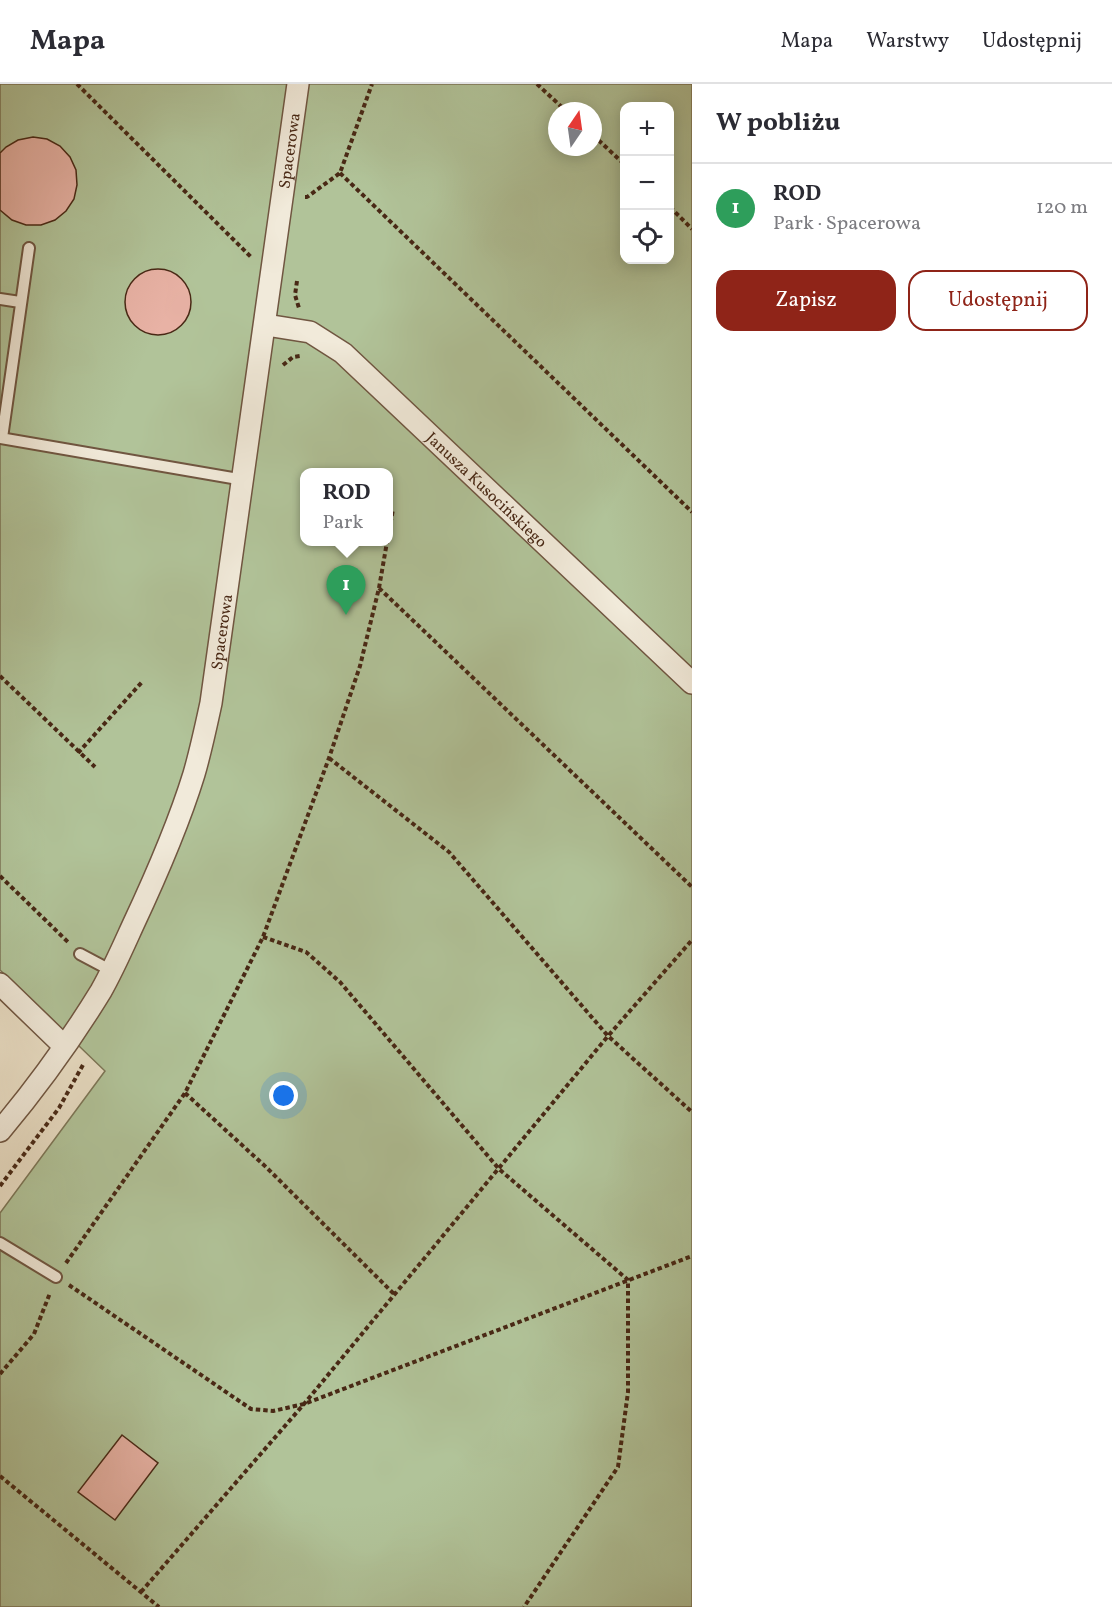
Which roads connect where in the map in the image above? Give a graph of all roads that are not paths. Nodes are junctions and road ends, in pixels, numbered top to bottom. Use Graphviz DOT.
graph roads {
  1 [pos="298,84"];
  2 [pos="29,248"];
  3 [pos="0,299"];
  4 [pos="20,302"];
  5 [pos="266,325"];
  6 [pos="1,438"];
  7 [pos="244,480"];
  8 [pos="692,683"];
  9 [pos="80,954"];
  10 [pos="112,971"];
  11 [pos="0,984"];
  12 [pos="64,1046"];
  13 [pos="0,1131"];
  14 [pos="0,1243"];
  15 [pos="56,1276"];
  1 -- 5 [label="street, Spacerowa"];
  2 -- 4 [label="lane"];
  3 -- 4 [label="lane"];
  4 -- 6 [label="lane"];
  5 -- 7 [label="street, Spacerowa"];
  5 -- 8 [label="street, Janusza Kusocińskiego"];
  6 -- 7 [label="lane"];
  7 -- 10 [label="street, Spacerowa"];
  9 -- 10 [label="lane"];
  10 -- 12 [label="street, Spacerowa"];
  11 -- 12 [label="street"];
  12 -- 13 [label="street, Spacerowa"];
  14 -- 15 [label="lane"];
}
